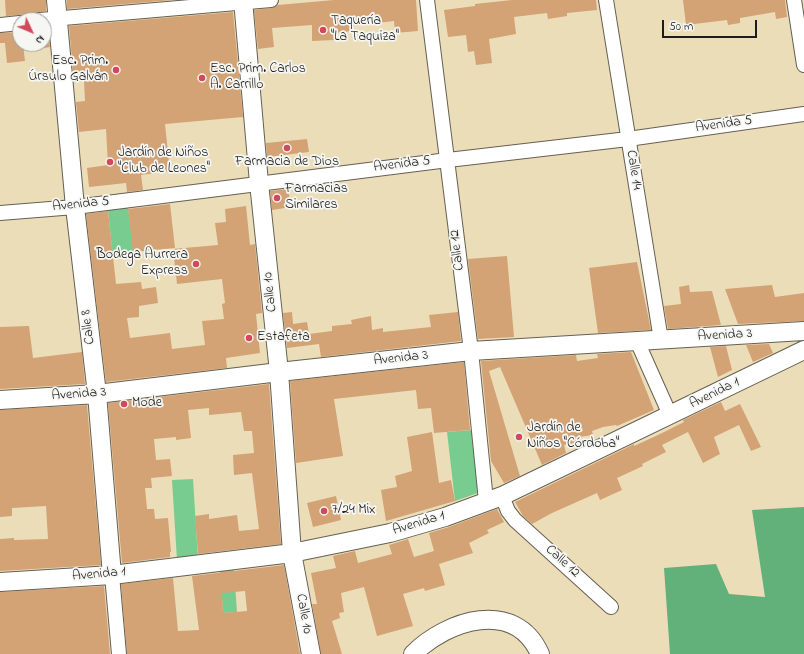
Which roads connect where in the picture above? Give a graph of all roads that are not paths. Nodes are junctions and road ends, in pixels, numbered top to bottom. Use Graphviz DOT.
graph roads {
  1 [pos="56,0"];
  2 [pos="271,0"];
  3 [pos="427,0"];
  4 [pos="606,0"];
  5 [pos="794,0"];
  6 [pos="243,1"];
  7 [pos="58,18"];
  8 [pos="52,19"];
  9 [pos="12,23"];
  10 [pos="0,25"];
  11 [pos="804,65"];
  12 [pos="804,114"];
  13 [pos="628,139"];
  14 [pos="448,160"];
  15 [pos="259,183"];
  16 [pos="75,207"];
  17 [pos="0,214"];
  18 [pos="804,331"];
  19 [pos="775,333"];
  20 [pos="661,340"];
  21 [pos="637,341"];
  22 [pos="804,350"];
  23 [pos="470,351"];
  24 [pos="778,363"];
  25 [pos="279,372"];
  26 [pos="97,394"];
  27 [pos="0,400"];
  28 [pos="670,416"];
  29 [pos="494,498"];
  30 [pos="292,553"];
  31 [pos="112,575"];
  32 [pos="0,582"];
  33 [pos="611,607"];
  34 [pos="118,654"];
  35 [pos="311,654"];
  36 [pos="413,654"];
  37 [pos="540,654"];
  1 -- 7 [label="main road, Calle 8"];
  2 -- 6 [label="street"];
  3 -- 14 [label="street, Calle 12"];
  4 -- 13 [label="street, Calle 14"];
  5 -- 11 [label="street"];
  6 -- 7 [label="street"];
  6 -- 15 [label="main road, Calle 10"];
  7 -- 8 [label="street"];
  7 -- 16 [label="main road, Calle 8"];
  9 -- 10 [label="street"];
  12 -- 13 [label="street, Avenida 5"];
  13 -- 14 [label="street, Avenida 5"];
  13 -- 20 [label="street, Calle 14"];
  14 -- 15 [label="street, Avenida 5"];
  14 -- 23 [label="street, Calle 12"];
  15 -- 16 [label="street, Avenida 5"];
  15 -- 25 [label="main road, Calle 10"];
  16 -- 17 [label="street, Avenida 5"];
  16 -- 26 [label="main road, Calle 8"];
  18 -- 19 [label="main road, Avenida 3"];
  19 -- 20 [label="main road, Avenida 3"];
  19 -- 24 [label="main road"];
  20 -- 21 [label="main road, Avenida 3"];
  21 -- 23 [label="main road, Avenida 3"];
  21 -- 28 [label="street"];
  22 -- 24 [label="main road, Avenida 1"];
  23 -- 25 [label="main road, Avenida 3"];
  23 -- 29 [label="street, Calle 12"];
  24 -- 28 [label="main road, Avenida 1"];
  25 -- 26 [label="main road, Avenida 3"];
  25 -- 30 [label="main road, Calle 10"];
  26 -- 27 [label="main road, Avenida 3"];
  26 -- 31 [label="main road, Calle 8"];
  28 -- 29 [label="main road, Avenida 1"];
  29 -- 30 [label="main road, Avenida 1"];
  29 -- 33 [label="street, Calle 12"];
  30 -- 31 [label="main road, Avenida 1"];
  30 -- 35 [label="main road, Calle 10"];
  31 -- 32 [label="main road, Avenida 1"];
  31 -- 34 [label="street, Calle 8"];
  36 -- 37 [label="main road"];
}
